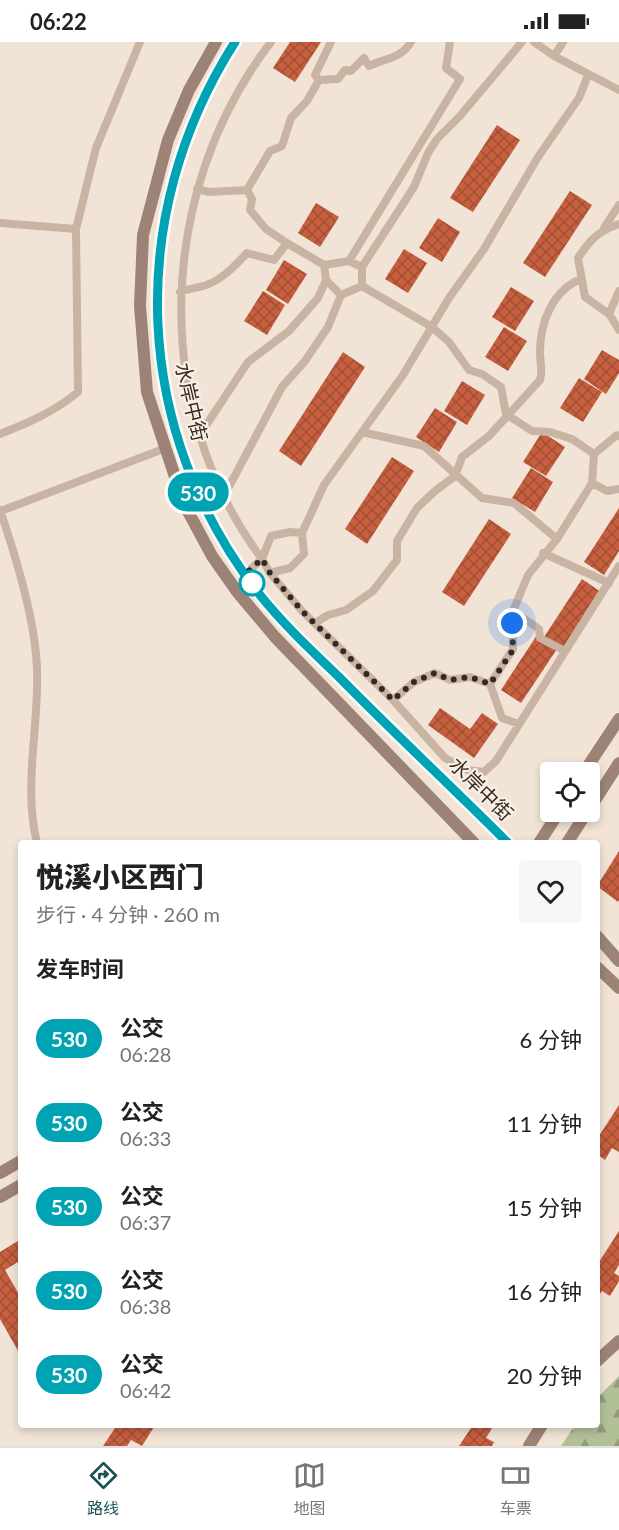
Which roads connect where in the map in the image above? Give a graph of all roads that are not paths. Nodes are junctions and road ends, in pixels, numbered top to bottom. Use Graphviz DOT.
graph roads {
  1 [pos="140,42"];
  2 [pos="216,42"];
  3 [pos="235,42"];
  4 [pos="271,42"];
  5 [pos="331,42"];
  6 [pos="411,42"];
  7 [pos="450,42"];
  8 [pos="522,42"];
  9 [pos="534,42"];
  10 [pos="563,42"];
  11 [pos="554,56"];
  12 [pos="588,75"];
  13 [pos="319,80"];
  14 [pos="619,90"];
  15 [pos="197,189"];
  16 [pos="247,190"];
  17 [pos="619,206"];
  18 [pos="0,223"];
  19 [pos="619,224"];
  20 [pos="604,229"];
  21 [pos="76,230"];
  22 [pos="287,243"];
  23 [pos="349,261"];
  24 [pos="324,266"];
  25 [pos="362,267"];
  26 [pos="581,279"];
  27 [pos="326,280"];
  28 [pos="362,286"];
  29 [pos="619,291"];
  30 [pos="180,292"];
  31 [pos="341,295"];
  32 [pos="609,314"];
  33 [pos="432,327"];
  34 [pos="619,330"];
  35 [pos="506,414"];
  36 [pos="362,432"];
  37 [pos="618,433"];
  38 [pos="0,434"];
  39 [pos="201,434"];
  40 [pos="166,448"];
  41 [pos="594,454"];
  42 [pos="455,476"];
  43 [pos="592,483"];
  44 [pos="619,489"];
  45 [pos="224,496"];
  46 [pos="0,511"];
  47 [pos="302,533"];
  48 [pos="557,539"];
  49 [pos="543,553"];
  50 [pos="262,559"];
  51 [pos="619,566"];
  52 [pos="270,573"];
  53 [pos="245,574"];
  54 [pos="609,583"];
  55 [pos="513,611"];
  56 [pos="315,623"];
  57 [pos="565,651"];
  58 [pos="490,684"];
  59 [pos="393,700"];
  60 [pos="619,719"];
  61 [pos="519,724"];
  62 [pos="591,762"];
  63 [pos="619,763"];
  64 [pos="600,792"];
  65 [pos="553,822"];
  66 [pos="580,822"];
  67 [pos="36,840"];
  68 [pos="471,840"];
  69 [pos="505,840"];
  70 [pos="541,840"];
  71 [pos="569,840"];
  72 [pos="600,939"];
  73 [pos="619,961"];
  74 [pos="600,970"];
  75 [pos="619,988"];
  76 [pos="18,1163"];
  77 [pos="0,1173"];
  78 [pos="18,1187"];
  79 [pos="0,1197"];
  80 [pos="619,1341"];
  81 [pos="600,1358"];
  82 [pos="541,1428"];
  83 [pos="529,1446"];
  1 -- 21 [label="street"];
  2 -- 40 [label="street, 水岸中街"];
  3 -- 53 [label="street, 水岸中街"];
  4 -- 15 [label="street"];
  5 -- 13 [label="street"];
  6 -- 13 [label="street"];
  7 -- 23 [label="street"];
  8 -- 25 [label="street"];
  9 -- 11 [label="street"];
  10 -- 11 [label="street"];
  11 -- 12 [label="street"];
  12 -- 14 [label="street"];
  12 -- 33 [label="street"];
  13 -- 16 [label="street"];
  15 -- 16 [label="street"];
  15 -- 30 [label="street"];
  16 -- 22 [label="street"];
  17 -- 20 [label="street"];
  18 -- 21 [label="street"];
  19 -- 20 [label="street"];
  20 -- 26 [label="street"];
  21 -- 38 [label="street"];
  22 -- 24 [label="street"];
  22 -- 30 [label="street"];
  23 -- 24 [label="street"];
  23 -- 25 [label="street"];
  24 -- 27 [label="street"];
  25 -- 28 [label="street"];
  26 -- 32 [label="street"];
  26 -- 35 [label="street"];
  27 -- 31 [label="street"];
  27 -- 39 [label="street"];
  28 -- 31 [label="street"];
  28 -- 33 [label="street"];
  29 -- 32 [label="street"];
  30 -- 39 [label="street"];
  31 -- 45 [label="street"];
  32 -- 34 [label="street"];
  33 -- 35 [label="street"];
  33 -- 36 [label="street"];
  35 -- 41 [label="street"];
  35 -- 42 [label="street"];
  36 -- 42 [label="street"];
  36 -- 47 [label="street"];
  37 -- 41 [label="street"];
  39 -- 45 [label="street"];
  40 -- 46 [label="street"];
  40 -- 68 [label="street, 水岸中街"];
  41 -- 43 [label="street"];
  42 -- 48 [label="street"];
  42 -- 56 [label="street"];
  43 -- 44 [label="street"];
  43 -- 48 [label="street"];
  45 -- 50 [label="street"];
  46 -- 67 [label="street"];
  47 -- 50 [label="street"];
  47 -- 52 [label="street"];
  48 -- 49 [label="street"];
  49 -- 54 [label="street"];
  49 -- 55 [label="street"];
  50 -- 52 [label="street"];
  50 -- 53 [label="street"];
  51 -- 54 [label="street"];
  52 -- 56 [label="street"];
  53 -- 69 [label="street, 水岸中街"];
  54 -- 57 [label="street"];
  55 -- 57 [label="street"];
  55 -- 58 [label="street"];
  56 -- 59 [label="street"];
  57 -- 61 [label="street"];
  58 -- 59 [label="street"];
  58 -- 61 [label="street"];
  59 -- 61 [label="street"];
  60 -- 62 [label="street"];
  63 -- 64 [label="street"];
  65 -- 70 [label="street"];
  66 -- 71 [label="street"];
  72 -- 73 [label="street"];
  74 -- 75 [label="street"];
  76 -- 77 [label="street"];
  78 -- 79 [label="street"];
  80 -- 81 [label="street"];
  82 -- 83 [label="street"];
}
